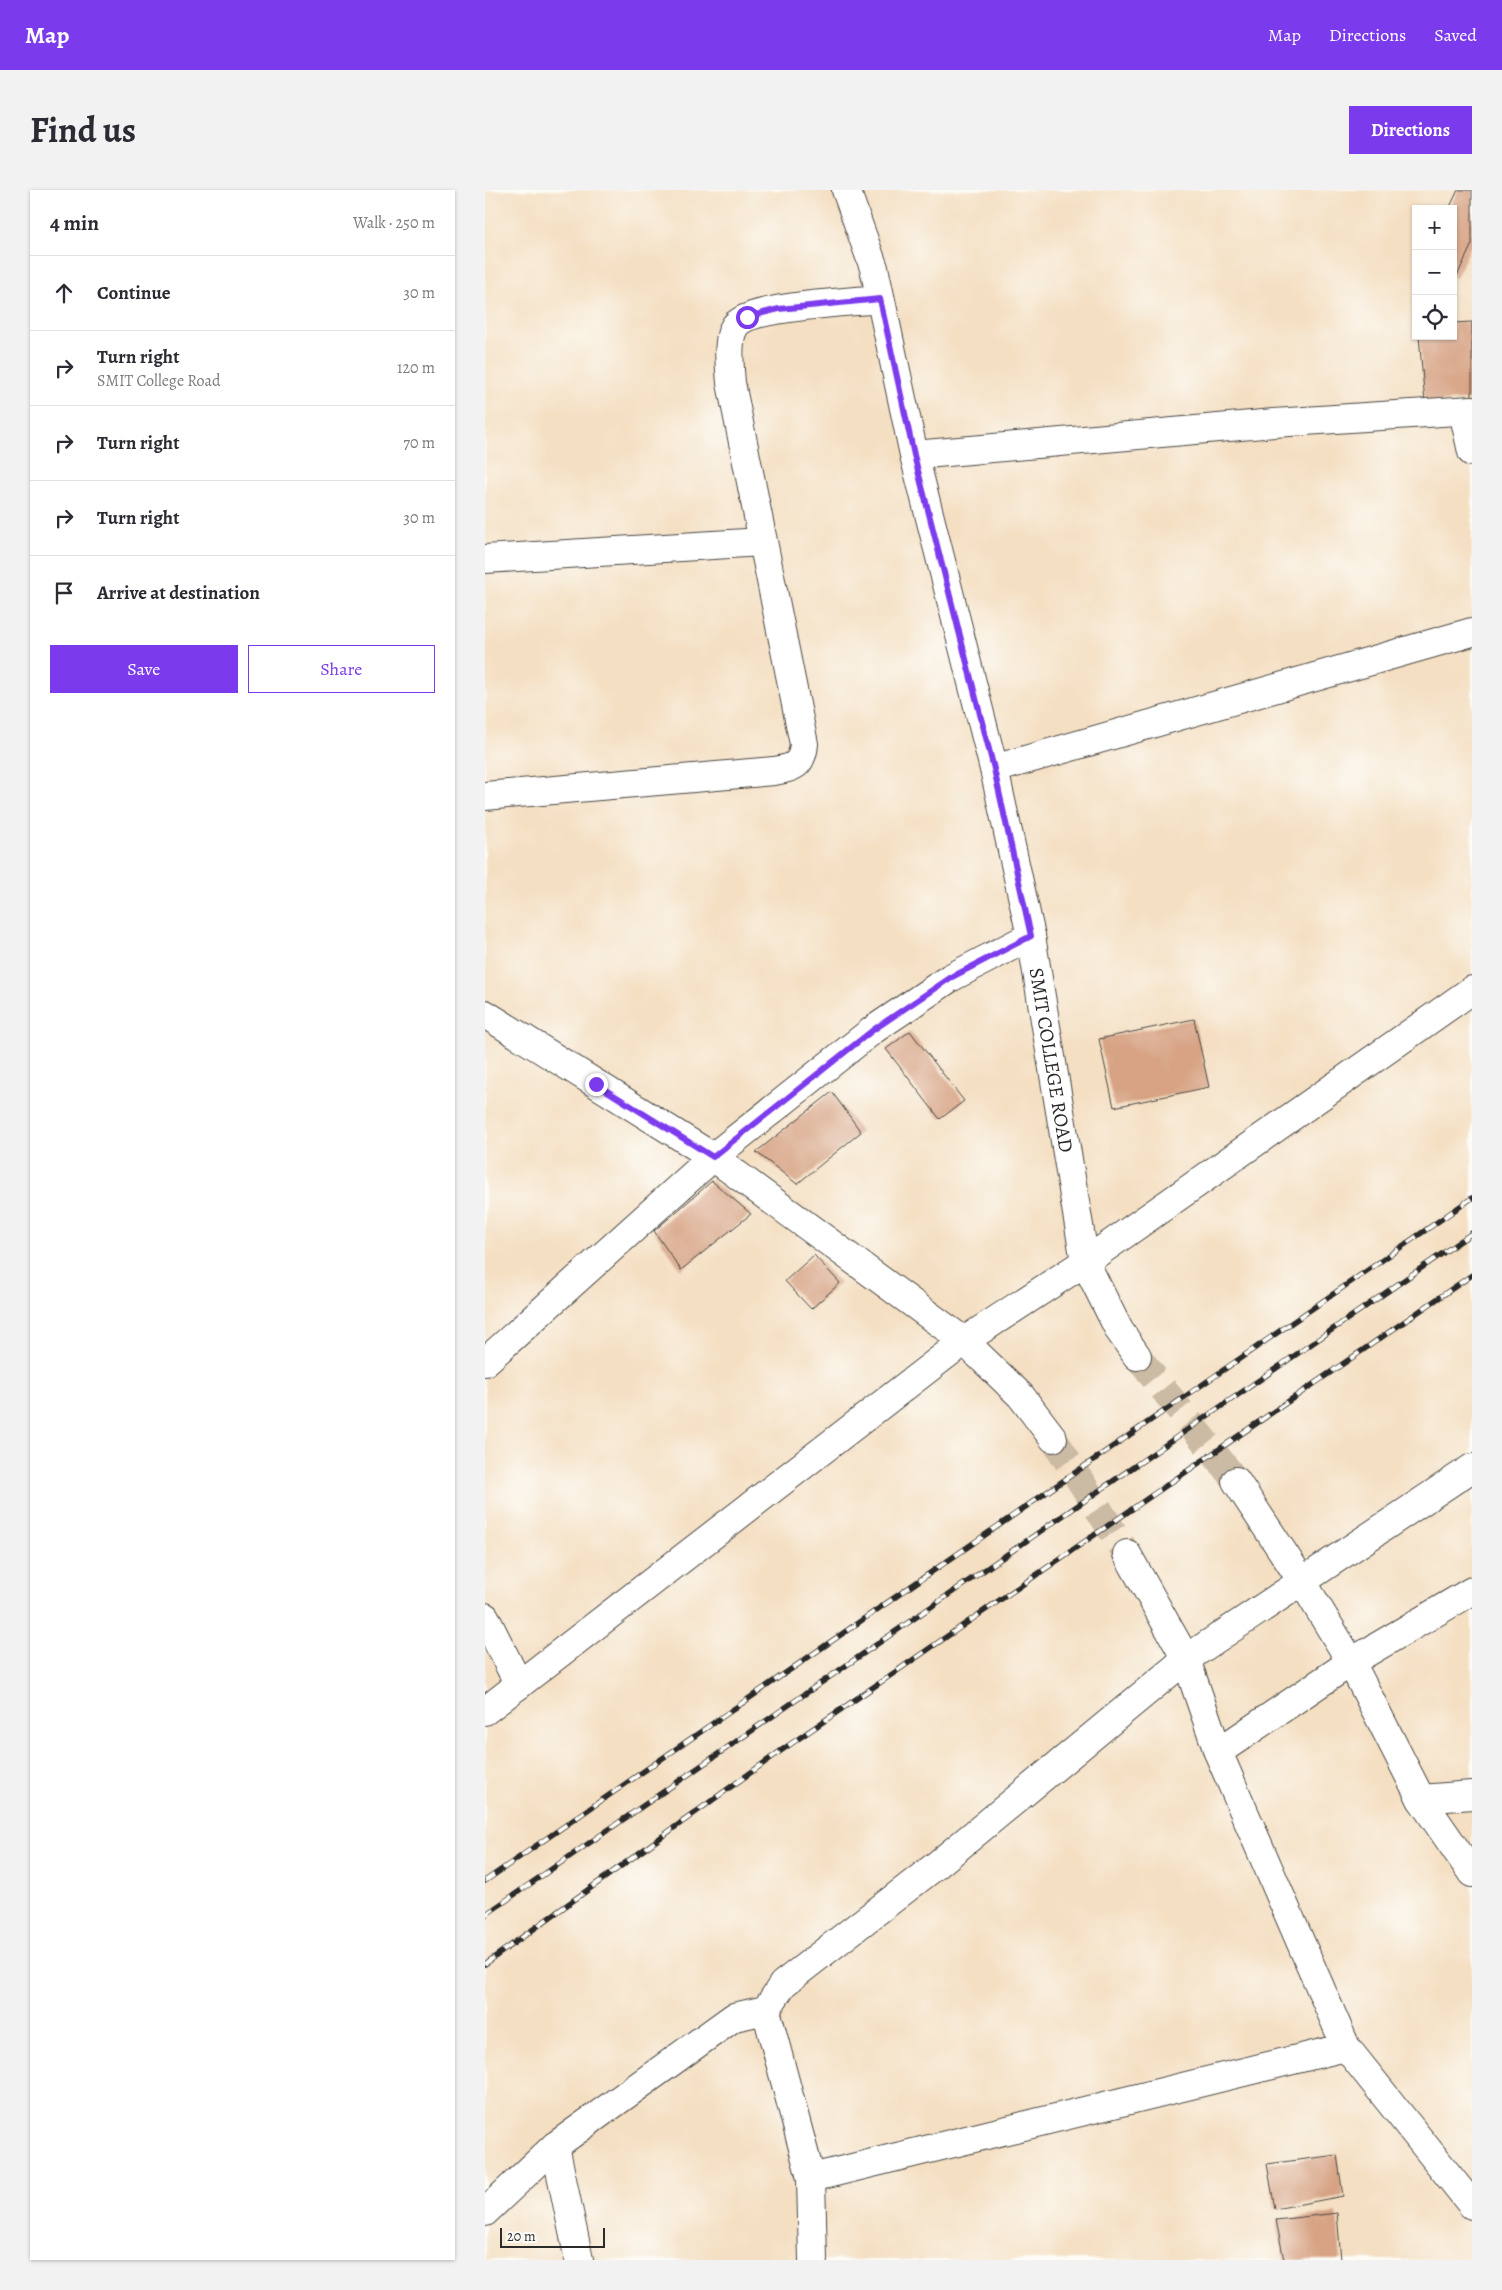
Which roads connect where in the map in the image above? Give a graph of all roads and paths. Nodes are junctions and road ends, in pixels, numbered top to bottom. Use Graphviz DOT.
graph roads {
  1 [pos="846,190"];
  2 [pos="880,299"];
  3 [pos="1467,411"];
  4 [pos="1472,452"];
  5 [pos="914,455"];
  6 [pos="761,542"];
  7 [pos="485,559"];
  8 [pos="1472,632"];
  9 [pos="994,769"];
  10 [pos="485,796"];
  11 [pos="1031,936"];
  12 [pos="1472,990"];
  13 [pos="485,1014"];
  14 [pos="713,1157"];
  15 [pos="1085,1262"];
  16 [pos="964,1341"];
  17 [pos="1137,1356"];
  18 [pos="485,1362"];
  19 [pos="1053,1438"];
  20 [pos="1472,1468"];
  21 [pos="1236,1481"];
  22 [pos="1127,1554"];
  23 [pos="1303,1581"];
  24 [pos="1472,1591"];
  25 [pos="485,1617"];
  26 [pos="1185,1659"];
  27 [pos="1351,1662"];
  28 [pos="519,1685"];
  29 [pos="485,1711"];
  30 [pos="1218,1752"];
  31 [pos="1472,1795"];
  32 [pos="1421,1799"];
  33 [pos="1472,1873"];
  34 [pos="766,2010"];
  35 [pos="1346,2047"];
  36 [pos="555,2146"];
  37 [pos="811,2178"];
  38 [pos="1472,2205"];
  39 [pos="485,2212"];
  40 [pos="579,2260"];
  41 [pos="813,2260"];
  1 -- 2 [label="street, SMIT COLLEGE ROAD"];
  2 -- 5 [label="street, SMIT COLLEGE ROAD"];
  2 -- 6 [label="street"];
  3 -- 4 [label="street"];
  3 -- 5 [label="street"];
  5 -- 9 [label="street, SMIT COLLEGE ROAD"];
  6 -- 7 [label="street"];
  6 -- 10 [label="street"];
  8 -- 9 [label="street"];
  9 -- 11 [label="street, SMIT COLLEGE ROAD"];
  11 -- 14 [label="street"];
  11 -- 15 [label="street, SMIT COLLEGE ROAD"];
  12 -- 15 [label="street"];
  13 -- 14 [label="street"];
  14 -- 16 [label="street"];
  14 -- 18 [label="street"];
  15 -- 16 [label="street"];
  15 -- 17 [label="street, SMIT COLLEGE ROAD"];
  16 -- 19 [label="street"];
  16 -- 28 [label="street"];
  20 -- 23 [label="street"];
  21 -- 23 [label="street"];
  22 -- 26 [label="street"];
  23 -- 26 [label="street"];
  23 -- 27 [label="street"];
  24 -- 27 [label="street"];
  25 -- 28 [label="street"];
  26 -- 30 [label="street"];
  26 -- 34 [label="street"];
  27 -- 30 [label="street"];
  27 -- 32 [label="street"];
  28 -- 29 [label="street"];
  30 -- 35 [label="street"];
  31 -- 32 [label="street"];
  32 -- 33 [label="street"];
  34 -- 36 [label="street"];
  34 -- 37 [label="street"];
  35 -- 37 [label="street"];
  35 -- 38 [label="street"];
  36 -- 39 [label="street"];
  36 -- 40 [label="street"];
  37 -- 41 [label="street"];
}
